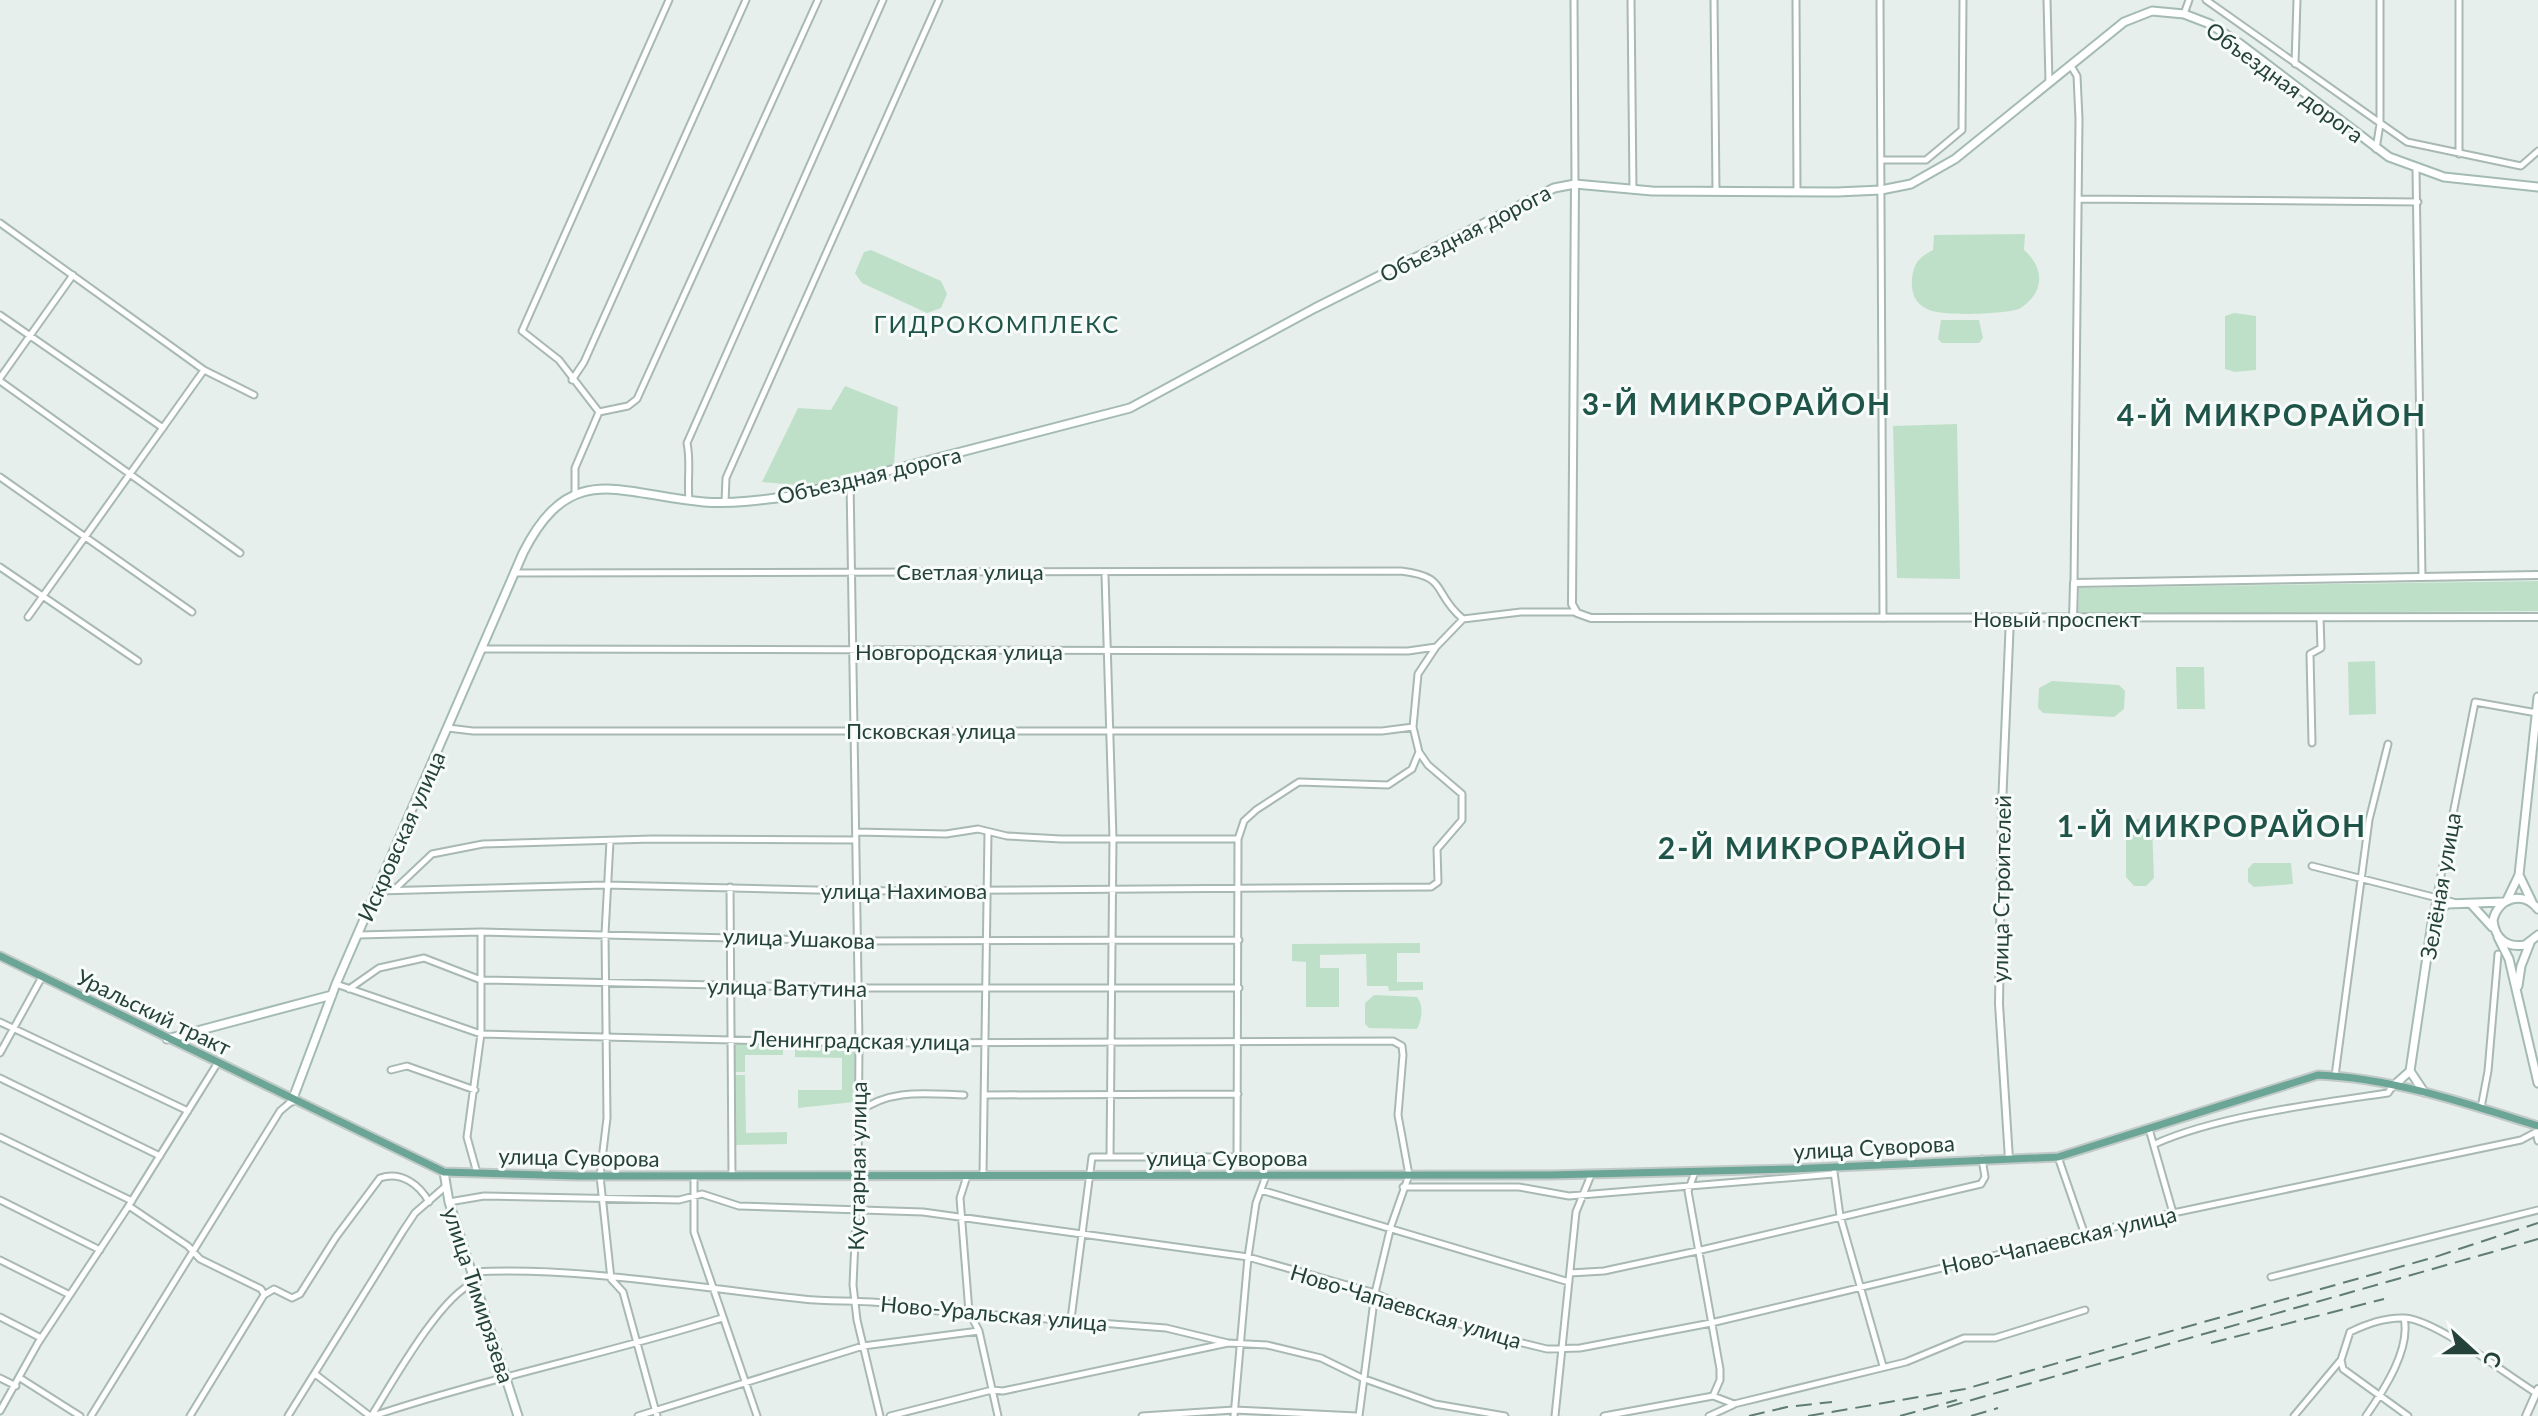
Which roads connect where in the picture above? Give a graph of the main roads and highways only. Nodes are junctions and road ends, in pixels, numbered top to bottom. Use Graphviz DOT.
graph roads {
  1 [pos="2538,187"];
  2 [pos="513,573"];
  3 [pos="2538,697"];
  4 [pos="2537,713"];
  5 [pos="2519,875"];
  6 [pos="2505,901"];
  7 [pos="2472,905"];
  8 [pos="2536,906"];
  9 [pos="2497,934"];
  10 [pos="2535,939"];
  11 [pos="0,956"];
  12 [pos="2517,992"];
  13 [pos="332,995"];
  14 [pos="167,1039"];
  15 [pos="2410,1071"];
  16 [pos="2538,1083"];
  17 [pos="2392,1087"];
  18 [pos="2426,1094"];
  19 [pos="292,1101"];
  20 [pos="2537,1130"];
  21 [pos="444,1172"];
  22 [pos="518,1416"];
  1 -- 2 [label="main road, Объездная дорога"];
  2 -- 13 [label="main road, Искровская улица"];
  3 -- 4 [label="main road"];
  4 -- 5 [label="main road"];
  5 -- 6 [label="main road"];
  5 -- 8 [label="main road"];
  6 -- 7 [label="main road"];
  6 -- 8 [label="main road"];
  6 -- 9 [label="main road"];
  7 -- 9 [label="main road"];
  7 -- 15 [label="main road, Зелёная улица"];
  9 -- 10 [label="main road"];
  9 -- 12 [label="main road"];
  10 -- 12 [label="main road"];
  11 -- 14 [label="main road, Уральский тракт"];
  12 -- 16 [label="main road"];
  13 -- 14 [label="main road"];
  13 -- 19 [label="main road, Искровская улица"];
  14 -- 19 [label="main road, Уральский тракт"];
  15 -- 17 [label="main road"];
  15 -- 18 [label="main road"];
  17 -- 18 [label="main road, улица Суворова"];
  17 -- 21 [label="main road, улица Суворова"];
  18 -- 20 [label="main road, улица Суворова"];
  19 -- 21 [label="main road, Уральский тракт"];
  21 -- 22 [label="main road, улица Тимирязева"];
}
